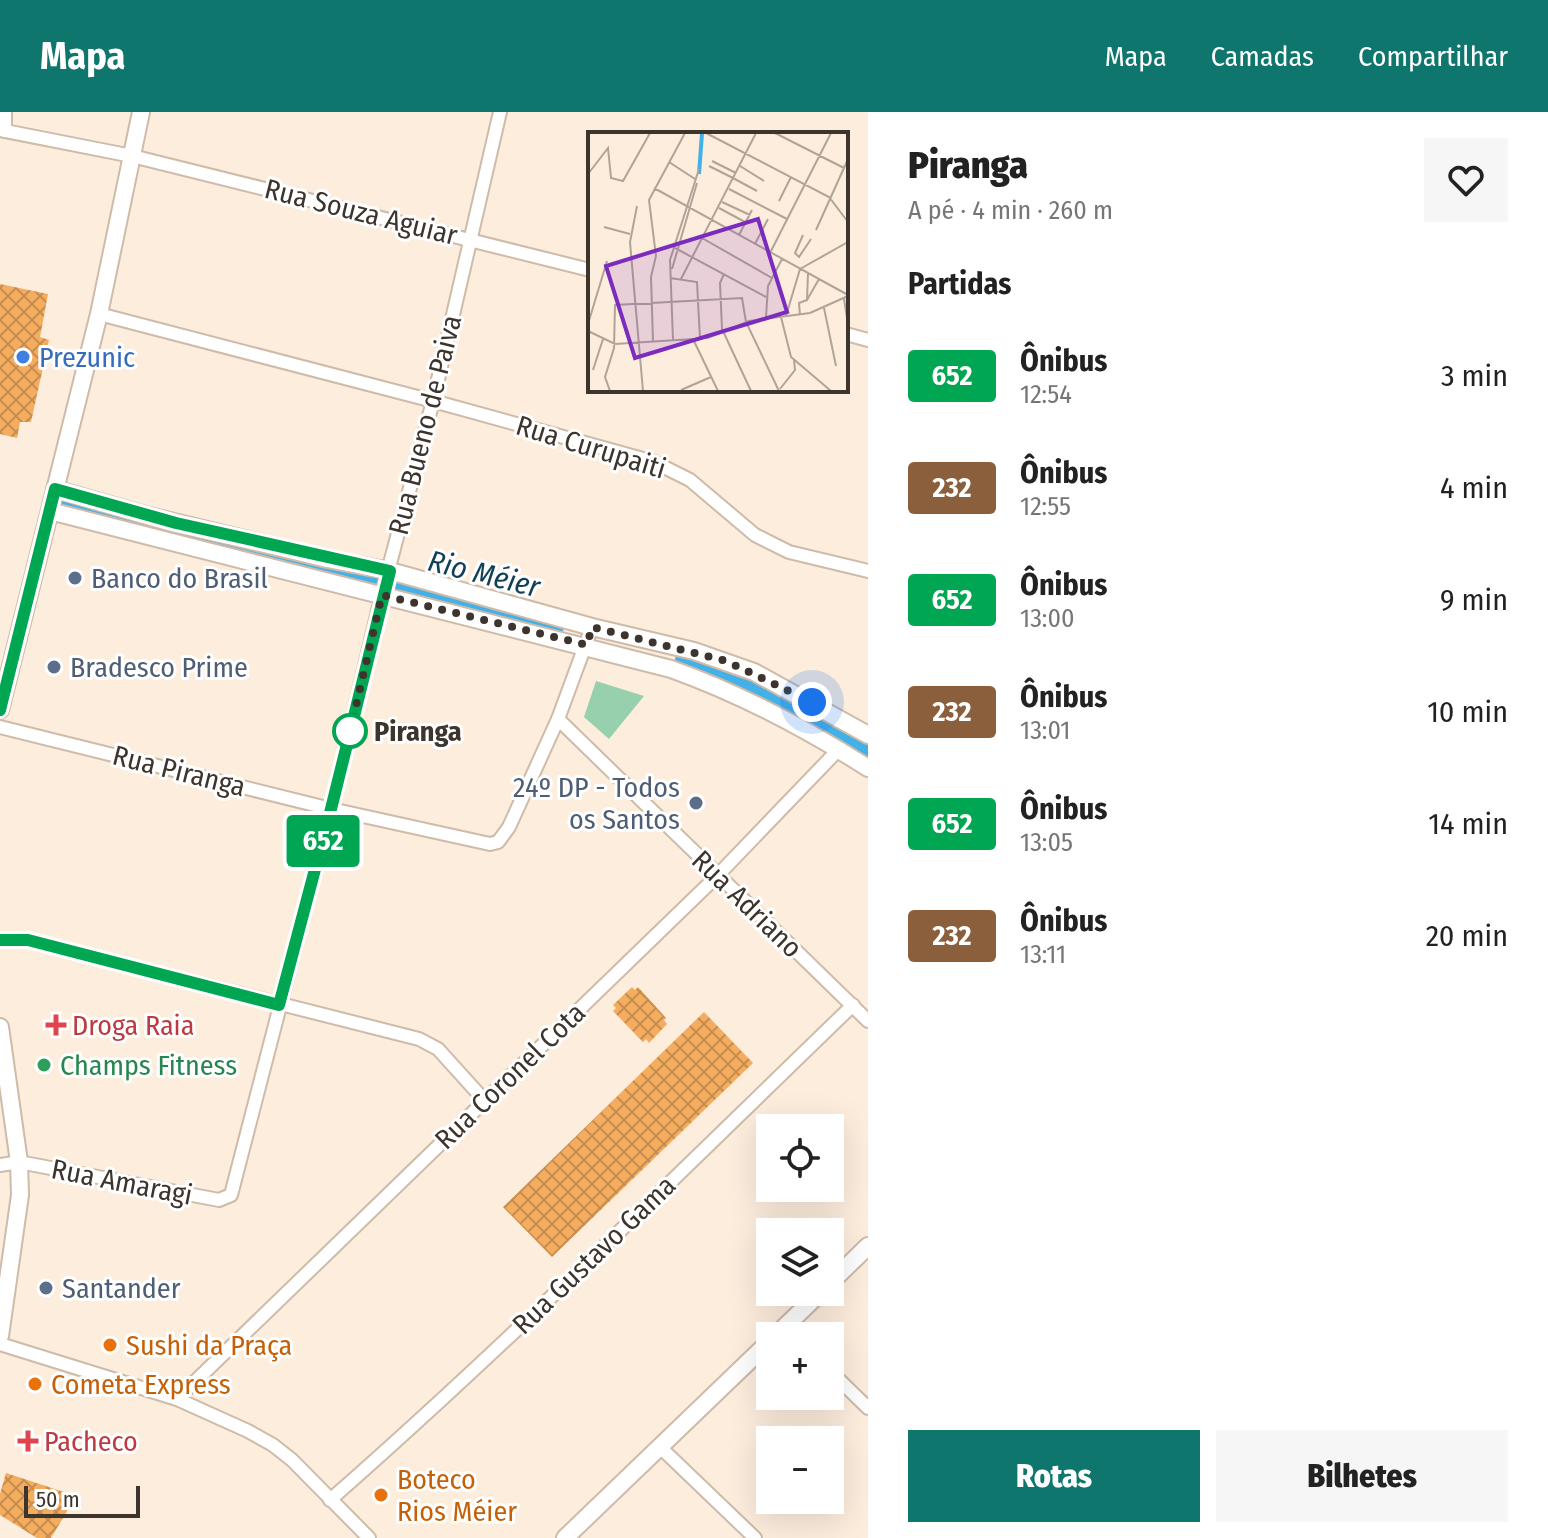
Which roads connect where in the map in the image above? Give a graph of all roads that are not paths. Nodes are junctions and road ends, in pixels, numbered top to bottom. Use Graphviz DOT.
graph roads {
  1 [pos="5,112"];
  2 [pos="141,112"];
  3 [pos="500,112"];
  4 [pos="2,130"];
  5 [pos="132,156"];
  6 [pos="470,239"];
  7 [pos="588,269"];
  8 [pos="99,314"];
  9 [pos="848,335"];
  10 [pos="868,340"];
  11 [pos="433,401"];
  12 [pos="55,489"];
  13 [pos="50,511"];
  14 [pos="868,571"];
  15 [pos="385,583"];
  16 [pos="592,627"];
  17 [pos="587,645"];
  18 [pos="6,663"];
  19 [pos="0,710"];
  20 [pos="558,719"];
  21 [pos="0,727"];
  22 [pos="868,735"];
  23 [pos="839,749"];
  24 [pos="868,768"];
  25 [pos="331,809"];
  26 [pos="717,876"];
  27 [pos="0,940"];
  28 [pos="279,1005"];
  29 [pos="853,1005"];
  30 [pos="868,1021"];
  31 [pos="0,1027"];
  32 [pos="485,1101"];
  33 [pos="19,1162"];
  34 [pos="0,1165"];
  35 [pos="225,1199"];
  36 [pos="868,1246"];
  37 [pos="844,1269"];
  38 [pos="809,1306"];
  39 [pos="795,1322"];
  40 [pos="0,1336"];
  41 [pos="0,1344"];
  42 [pos="756,1354"];
  43 [pos="844,1385"];
  44 [pos="177,1399"];
  45 [pos="868,1408"];
  46 [pos="660,1447"];
  47 [pos="330,1500"];
  48 [pos="369,1538"];
  49 [pos="565,1538"];
  50 [pos="755,1538"];
  1 -- 4 [label="street"];
  2 -- 5 [label="street"];
  3 -- 6 [label="street, Rua Bueno de Paiva"];
  4 -- 5 [label="street, Rua Souza Aguiar"];
  5 -- 6 [label="street, Rua Souza Aguiar"];
  5 -- 8 [label="street"];
  6 -- 7 [label="street, Rua Souza Aguiar"];
  6 -- 11 [label="street, Rua Bueno de Paiva"];
  8 -- 11 [label="street, Rua Curupaiti"];
  8 -- 12 [label="street"];
  9 -- 10 [label="street"];
  11 -- 14 [label="street, Rua Curupaiti"];
  11 -- 15 [label="street, Rua Bueno de Paiva"];
  12 -- 13 [label="street"];
  12 -- 15 [label="street"];
  13 -- 15 [label="street"];
  13 -- 18 [label="street"];
  15 -- 16 [label="street"];
  15 -- 17 [label="street"];
  15 -- 25 [label="street, Rua Bueno de Paiva"];
  16 -- 17 [label="street"];
  16 -- 22 [label="street"];
  17 -- 20 [label="street"];
  17 -- 23 [label="street"];
  18 -- 19 [label="street"];
  20 -- 25 [label="street, Rua Piranga"];
  20 -- 26 [label="street, Rua Adriano"];
  21 -- 25 [label="street, Rua Piranga"];
  23 -- 24 [label="street"];
  23 -- 26 [label="street, Rua Coronel Cota"];
  25 -- 28 [label="street, Rua Bueno de Paiva"];
  26 -- 29 [label="street, Rua Adriano"];
  26 -- 32 [label="street, Rua Coronel Cota"];
  27 -- 28 [label="street"];
  28 -- 32 [label="street"];
  28 -- 35 [label="street, Rua Bueno de Paiva"];
  29 -- 30 [label="street, Rua Adriano"];
  29 -- 47 [label="street, Rua Gustavo Gama"];
  31 -- 33 [label="street"];
  32 -- 44 [label="street, Rua Coronel Cota"];
  33 -- 34 [label="street, Rua Amaragi"];
  33 -- 35 [label="street, Rua Amaragi"];
  33 -- 40 [label="street"];
  36 -- 37 [label="street"];
  38 -- 39 [label="street"];
  41 -- 44 [label="street"];
  42 -- 46 [label="street"];
  43 -- 45 [label="street"];
  44 -- 47 [label="street"];
  46 -- 49 [label="street"];
  46 -- 50 [label="street"];
  47 -- 48 [label="street"];
}
